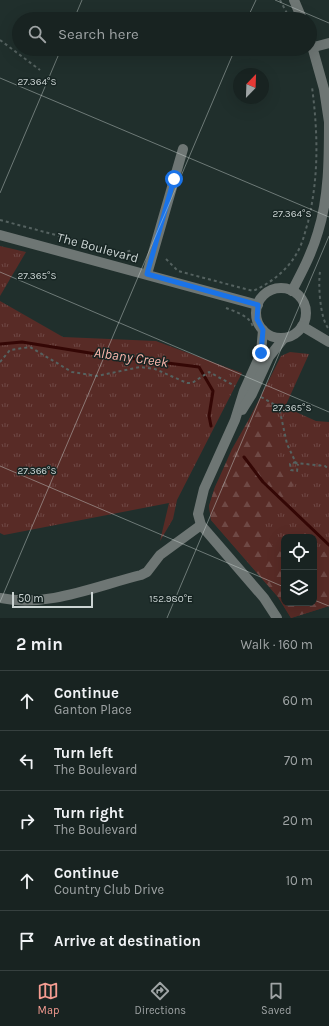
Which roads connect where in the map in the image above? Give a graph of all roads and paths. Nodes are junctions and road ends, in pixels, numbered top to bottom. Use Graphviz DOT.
graph roads {
  1 [pos="280,0"];
  2 [pos="294,0"];
  3 [pos="286,12"];
  4 [pos="299,12"];
  5 [pos="0,40"];
  6 [pos="317,43"];
  7 [pos="329,43"];
  8 [pos="12,49"];
  9 [pos="21,56"];
  10 [pos="315,56"];
  11 [pos="40,70"];
  12 [pos="312,86"];
  13 [pos="329,122"];
  14 [pos="183,149"];
  15 [pos="329,164"];
  16 [pos="0,220"];
  17 [pos="0,234"];
  18 [pos="132,250"];
  19 [pos="166,259"];
  20 [pos="320,272"];
  21 [pos="147,274"];
  22 [pos="292,291"];
  23 [pos="258,305"];
  24 [pos="226,308"];
  25 [pos="302,326"];
  26 [pos="258,329"];
  27 [pos="329,329"];
  28 [pos="284,338"];
  29 [pos="329,342"];
  30 [pos="0,362"];
  31 [pos="240,388"];
  32 [pos="260,396"];
  33 [pos="235,420"];
  34 [pos="297,463"];
  35 [pos="329,469"];
  36 [pos="201,525"];
  37 [pos="0,598"];
  38 [pos="277,618"];
  1 -- 3 [label="path"];
  2 -- 4 [label="street"];
  5 -- 8 [label="path"];
  6 -- 7 [label="street"];
  9 -- 11 [label="path"];
  10 -- 13 [label="street"];
  12 -- 19 [label="path"];
  13 -- 15 [label="street"];
  14 -- 21 [label="street"];
  15 -- 22 [label="street"];
  16 -- 18 [label="path"];
  17 -- 21 [label="street, The Boulevard"];
  20 -- 27 [label="path"];
  21 -- 23 [label="street, The Boulevard"];
  22 -- 23 [label="street"];
  22 -- 25 [label="street"];
  23 -- 26 [label="street"];
  24 -- 26 [label="path"];
  25 -- 28 [label="street"];
  25 -- 29 [label="street"];
  26 -- 28 [label="street"];
  26 -- 33 [label="street"];
  28 -- 33 [label="street"];
  30 -- 31 [label="path"];
  32 -- 34 [label="path"];
  33 -- 36 [label="street"];
  34 -- 34 [label="path"];
  34 -- 35 [label="path"];
  36 -- 37 [label="street"];
  36 -- 38 [label="street"];
}
